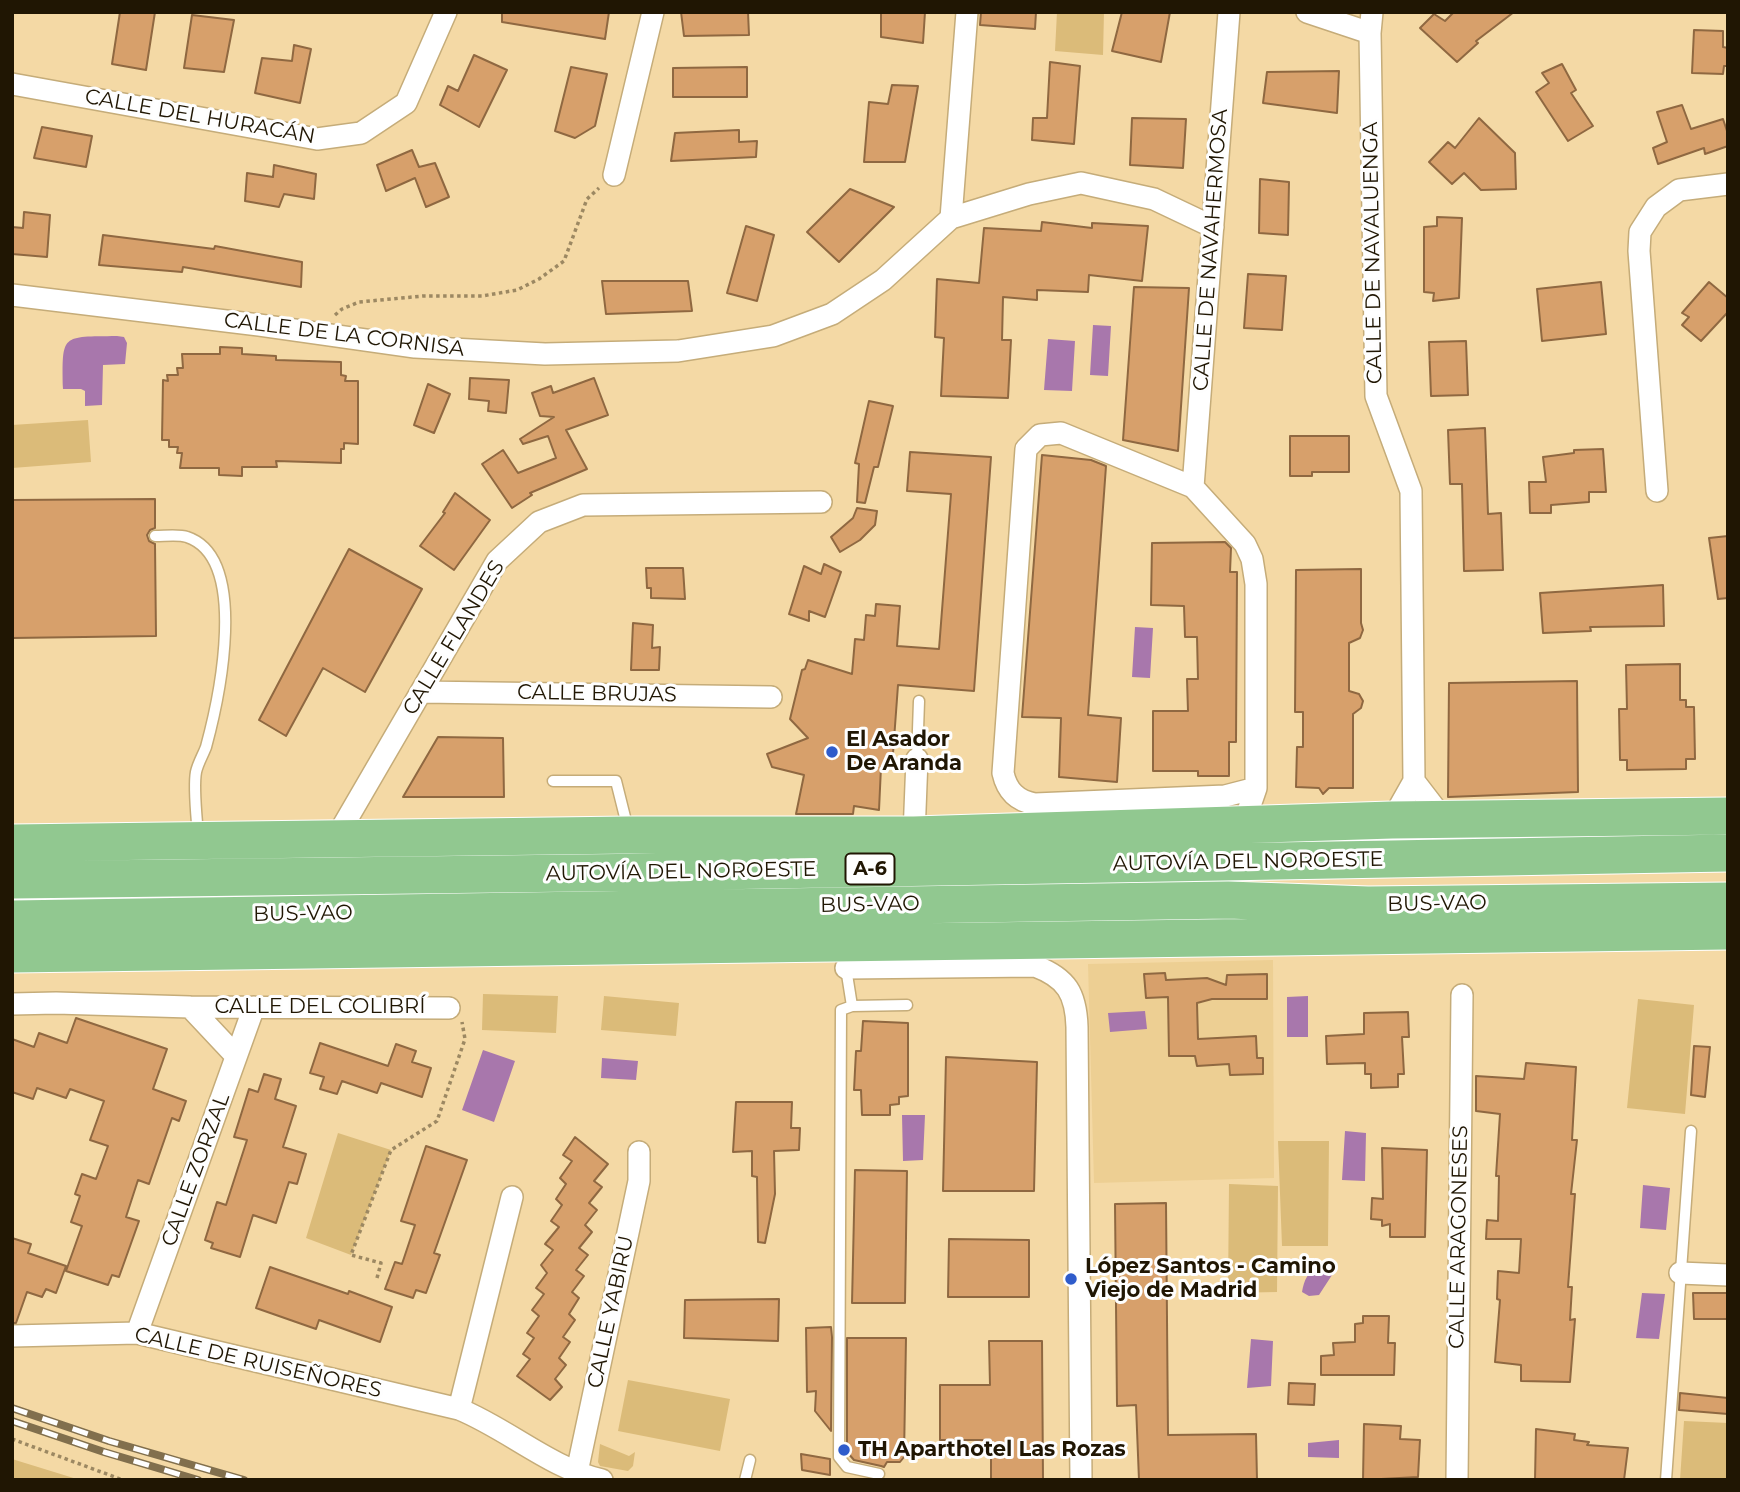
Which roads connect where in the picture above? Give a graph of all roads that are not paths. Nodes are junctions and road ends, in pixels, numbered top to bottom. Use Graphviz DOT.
graph roads {
  1 [pos="446,12"];
  2 [pos="653,12"];
  3 [pos="967,12"];
  4 [pos="1229,12"];
  5 [pos="1307,12"];
  6 [pos="1371,23"];
  7 [pos="12,85"];
  8 [pos="614,175"];
  9 [pos="1728,184"];
  10 [pos="951,218"];
  11 [pos="1213,227"];
  12 [pos="12,295"];
  13 [pos="1193,487"];
  14 [pos="1657,491"];
  15 [pos="821,502"];
  16 [pos="155,536"];
  17 [pos="422,692"];
  18 [pos="771,697"];
  19 [pos="919,701"];
  20 [pos="917,759"];
  21 [pos="553,781"];
  22 [pos="1414,781"];
  23 [pos="1256,788"];
  24 [pos="364,792"];
  25 [pos="1728,816"];
  26 [pos="1392,820"];
  27 [pos="1444,820"];
  28 [pos="1244,823"];
  29 [pos="629,835"];
  30 [pos="914,835"];
  31 [pos="336,838"];
  32 [pos="384,838"];
  33 [pos="198,839"];
  34 [pos="12,843"];
  35 [pos="1728,853"];
  36 [pos="12,880"];
  37 [pos="1728,884"];
  38 [pos="1228,900"];
  39 [pos="1728,901"];
  40 [pos="12,919"];
  41 [pos="1728,931"];
  42 [pos="65,953"];
  43 [pos="12,954"];
  44 [pos="846,968"];
  45 [pos="1462,995"];
  46 [pos="12,1004"];
  47 [pos="906,1005"];
  48 [pos="852,1006"];
  49 [pos="190,1007"];
  50 [pos="254,1007"];
  51 [pos="449,1008"];
  52 [pos="236,1056"];
  53 [pos="1691,1131"];
  54 [pos="639,1152"];
  55 [pos="512,1197"];
  56 [pos="1680,1273"];
  57 [pos="1728,1275"];
  58 [pos="137,1333"];
  59 [pos="12,1336"];
  60 [pos="459,1409"];
  61 [pos="750,1461"];
  62 [pos="578,1472"];
  63 [pos="879,1473"];
  64 [pos="602,1480"];
  65 [pos="745,1480"];
  66 [pos="1081,1480"];
  67 [pos="1457,1480"];
  68 [pos="1666,1480"];
  1 -- 7 [label="street, CALLE DEL HURACÁN"];
  2 -- 8 [label="street"];
  3 -- 10 [label="street"];
  4 -- 11 [label="street, CALLE DE NAVAHERMOSA"];
  5 -- 6 [label="street"];
  6 -- 22 [label="street, CALLE DE NAVALUENGA"];
  9 -- 14 [label="street"];
  10 -- 11 [label="street, CALLE DE LA CORNISA"];
  10 -- 12 [label="street, CALLE DE LA CORNISA"];
  11 -- 13 [label="street, CALLE DE NAVAHERMOSA"];
  13 -- 23 [label="street"];
  13 -- 23 [label="street"];
  15 -- 17 [label="street, CALLE FLANDES"];
  16 -- 33 [label="lane"];
  17 -- 18 [label="street, CALLE BRUJAS"];
  17 -- 24 [label="street, CALLE FLANDES"];
  19 -- 20 [label="lane"];
  20 -- 30 [label="street"];
  21 -- 29 [label="lane"];
  22 -- 26 [label="street"];
  22 -- 27 [label="street"];
  23 -- 28 [label="street"];
  24 -- 31 [label="street, CALLE FLANDES"];
  24 -- 32 [label="street"];
  25 -- 27 [label="highway"];
  26 -- 27 [label="highway"];
  26 -- 28 [label="highway"];
  28 -- 30 [label="highway"];
  29 -- 30 [label="highway"];
  29 -- 32 [label="highway"];
  31 -- 32 [label="highway"];
  31 -- 33 [label="highway"];
  33 -- 34 [label="highway"];
  35 -- 36 [label="highway, AUTOVÍA DEL NOROESTE / A-6"];
  37 -- 38 [label="highway"];
  38 -- 39 [label="highway, BUS-VAO"];
  38 -- 40 [label="highway, BUS-VAO"];
  41 -- 42 [label="highway"];
  42 -- 43 [label="highway"];
  42 -- 44 [label="highway"];
  44 -- 48 [label="lane"];
  44 -- 66 [label="street"];
  45 -- 67 [label="street, CALLE ARAGONESES"];
  46 -- 49 [label="street, CALLE DEL COLIBRÍ"];
  47 -- 48 [label="lane"];
  48 -- 63 [label="lane"];
  49 -- 50 [label="street, CALLE DEL COLIBRÍ"];
  49 -- 52 [label="street, CALLE DEL COLIBRÍ"];
  50 -- 51 [label="street, CALLE DEL COLIBRÍ"];
  50 -- 52 [label="street, CALLE ZORZAL"];
  52 -- 58 [label="street, CALLE ZORZAL"];
  53 -- 56 [label="lane"];
  54 -- 62 [label="street, CALLE YABIRU"];
  55 -- 60 [label="street"];
  56 -- 57 [label="street"];
  56 -- 68 [label="lane"];
  58 -- 59 [label="street, CALLE DE RUISEÑORES"];
  58 -- 60 [label="street, CALLE DE RUISEÑORES"];
  60 -- 62 [label="street, CALLE DE RUISEÑORES"];
  61 -- 65 [label="lane"];
  62 -- 64 [label="street, CALLE DE RUISEÑORES"];
}
